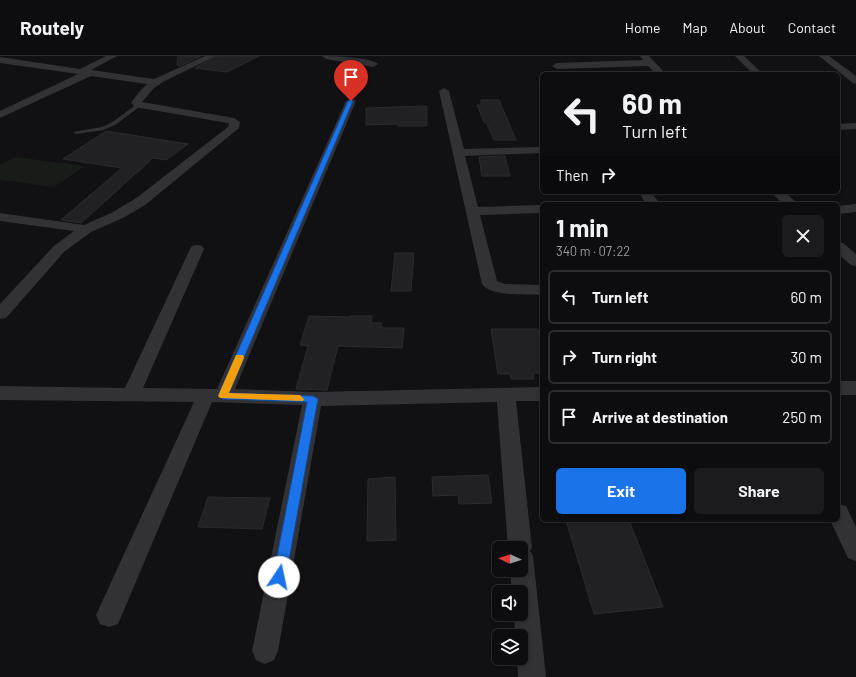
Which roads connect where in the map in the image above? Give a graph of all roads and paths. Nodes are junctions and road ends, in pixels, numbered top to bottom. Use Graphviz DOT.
graph roads {
  1 [pos="25,56"];
  2 [pos="113,56"];
  3 [pos="212,56"];
  4 [pos="326,56"];
  5 [pos="739,56"];
  6 [pos="823,56"];
  7 [pos="646,59"];
  8 [pos="0,60"];
  9 [pos="12,61"];
  10 [pos="374,64"];
  11 [pos="0,67"];
  12 [pos="85,72"];
  13 [pos="561,72"];
  14 [pos="659,72"];
  15 [pos="756,72"];
  16 [pos="856,81"];
  17 [pos="153,82"];
  18 [pos="444,91"];
  19 [pos="351,101"];
  20 [pos="139,105"];
  21 [pos="0,115"];
  22 [pos="856,126"];
  23 [pos="840,127"];
  24 [pos="76,132"];
  25 [pos="540,150"];
  26 [pos="460,153"];
  27 [pos="779,194"];
  28 [pos="789,202"];
  29 [pos="856,208"];
  30 [pos="540,209"];
  31 [pos="840,210"];
  32 [pos="473,211"];
  33 [pos="0,217"];
  34 [pos="86,229"];
  35 [pos="840,248"];
  36 [pos="197,249"];
  37 [pos="856,262"];
  38 [pos="540,290"];
  39 [pos="0,314"];
  40 [pos="840,388"];
  41 [pos="856,388"];
  42 [pos="0,393"];
  43 [pos="131,394"];
  44 [pos="506,394"];
  45 [pos="540,394"];
  46 [pos="215,396"];
  47 [pos="313,399"];
  48 [pos="840,517"];
  49 [pos="519,541"];
  50 [pos="856,551"];
  51 [pos="523,577"];
  52 [pos="109,615"];
  53 [pos="266,651"];
  54 [pos="532,677"];
  1 -- 9 [label="street"];
  2 -- 12 [label="street"];
  3 -- 17 [label="street"];
  4 -- 10 [label="street"];
  5 -- 15 [label="street"];
  6 -- 16 [label="street"];
  7 -- 13 [label="street"];
  7 -- 14 [label="street"];
  8 -- 9 [label="street"];
  9 -- 11 [label="street"];
  9 -- 12 [label="street"];
  12 -- 17 [label="street"];
  12 -- 21 [label="street"];
  17 -- 20 [label="street"];
  18 -- 26 [label="street"];
  19 -- 46 [label="street"];
  20 -- 24 [label="lane"];
  20 -- 34 [label="street"];
  22 -- 23 [label="street"];
  25 -- 26 [label="street"];
  26 -- 32 [label="street"];
  27 -- 28 [label="street"];
  29 -- 31 [label="street"];
  30 -- 32 [label="street"];
  32 -- 38 [label="street"];
  33 -- 34 [label="street"];
  34 -- 39 [label="street"];
  35 -- 37 [label="street"];
  36 -- 43 [label="street"];
  40 -- 41 [label="street"];
  42 -- 43 [label="street"];
  43 -- 46 [label="street"];
  44 -- 45 [label="street"];
  44 -- 47 [label="street"];
  44 -- 49 [label="street"];
  46 -- 47 [label="street"];
  46 -- 52 [label="street"];
  47 -- 53 [label="street"];
  48 -- 50 [label="street"];
  51 -- 54 [label="street"];
}
